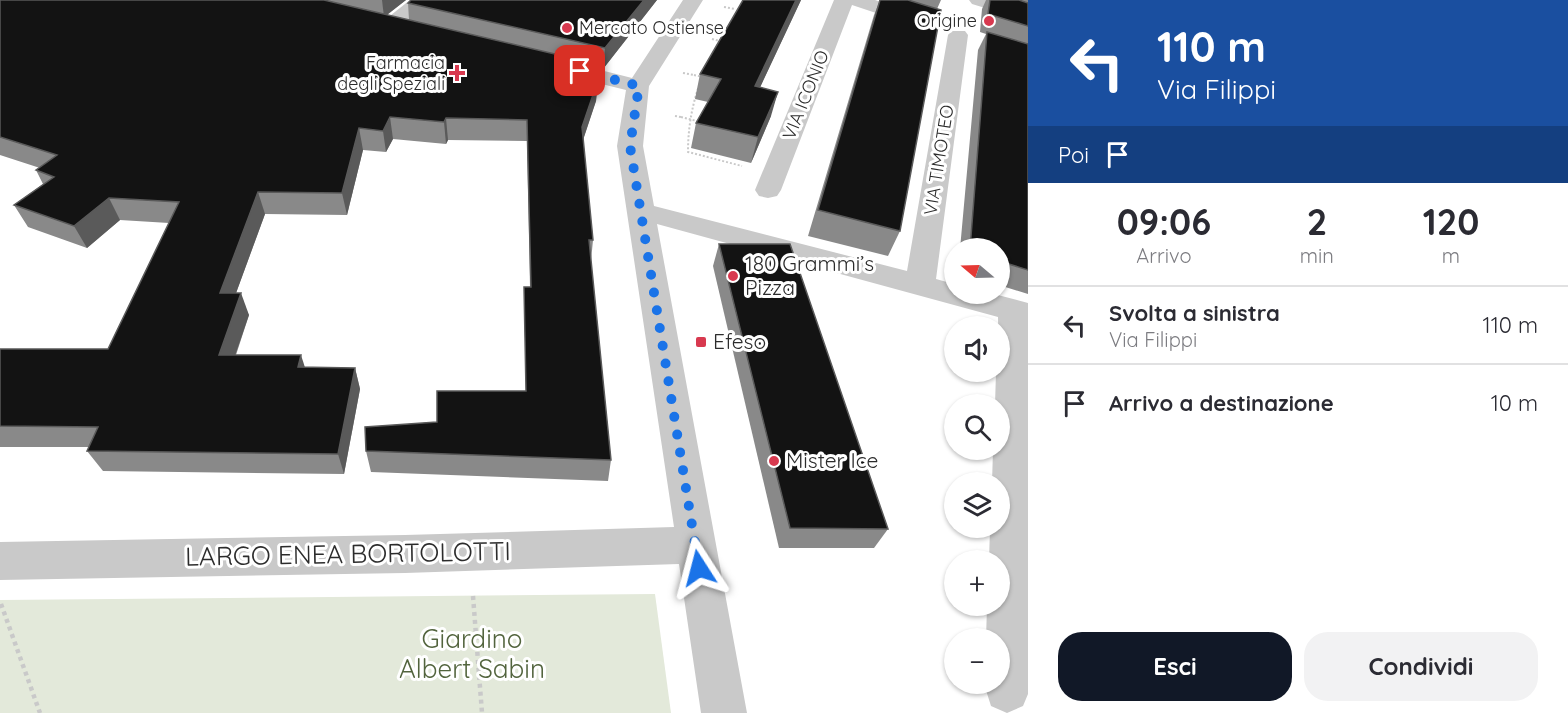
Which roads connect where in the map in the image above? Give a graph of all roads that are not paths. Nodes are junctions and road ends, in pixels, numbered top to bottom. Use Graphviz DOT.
graph roads {
  1 [pos="422,0"];
  2 [pos="693,0"];
  3 [pos="844,0"];
  4 [pos="855,0"];
  5 [pos="979,0"];
  6 [pos="1028,15"];
  7 [pos="366,21"];
  8 [pos="388,27"];
  9 [pos="414,33"];
  10 [pos="524,58"];
  11 [pos="639,86"];
  12 [pos="771,182"];
  13 [pos="640,211"];
  14 [pos="920,286"];
  15 [pos="1021,312"];
  16 [pos="696,545"];
  17 [pos="0,561"];
  18 [pos="1009,628"];
  19 [pos="724,713"];
  1 -- 8 [label="street"];
  2 -- 11 [label="street"];
  3 -- 12 [label="street, VIA ICONIO"];
  4 -- 14 [label="street, VIA TIMOTEO"];
  5 -- 6 [label="street"];
  7 -- 8 [label="street"];
  8 -- 9 [label="street"];
  10 -- 11 [label="street"];
  11 -- 13 [label="street"];
  13 -- 14 [label="street"];
  13 -- 16 [label="street"];
  14 -- 15 [label="street"];
  15 -- 18 [label="street"];
  16 -- 17 [label="street, LARGO ENEA BORTOLOTTI"];
  16 -- 19 [label="street"];
}
